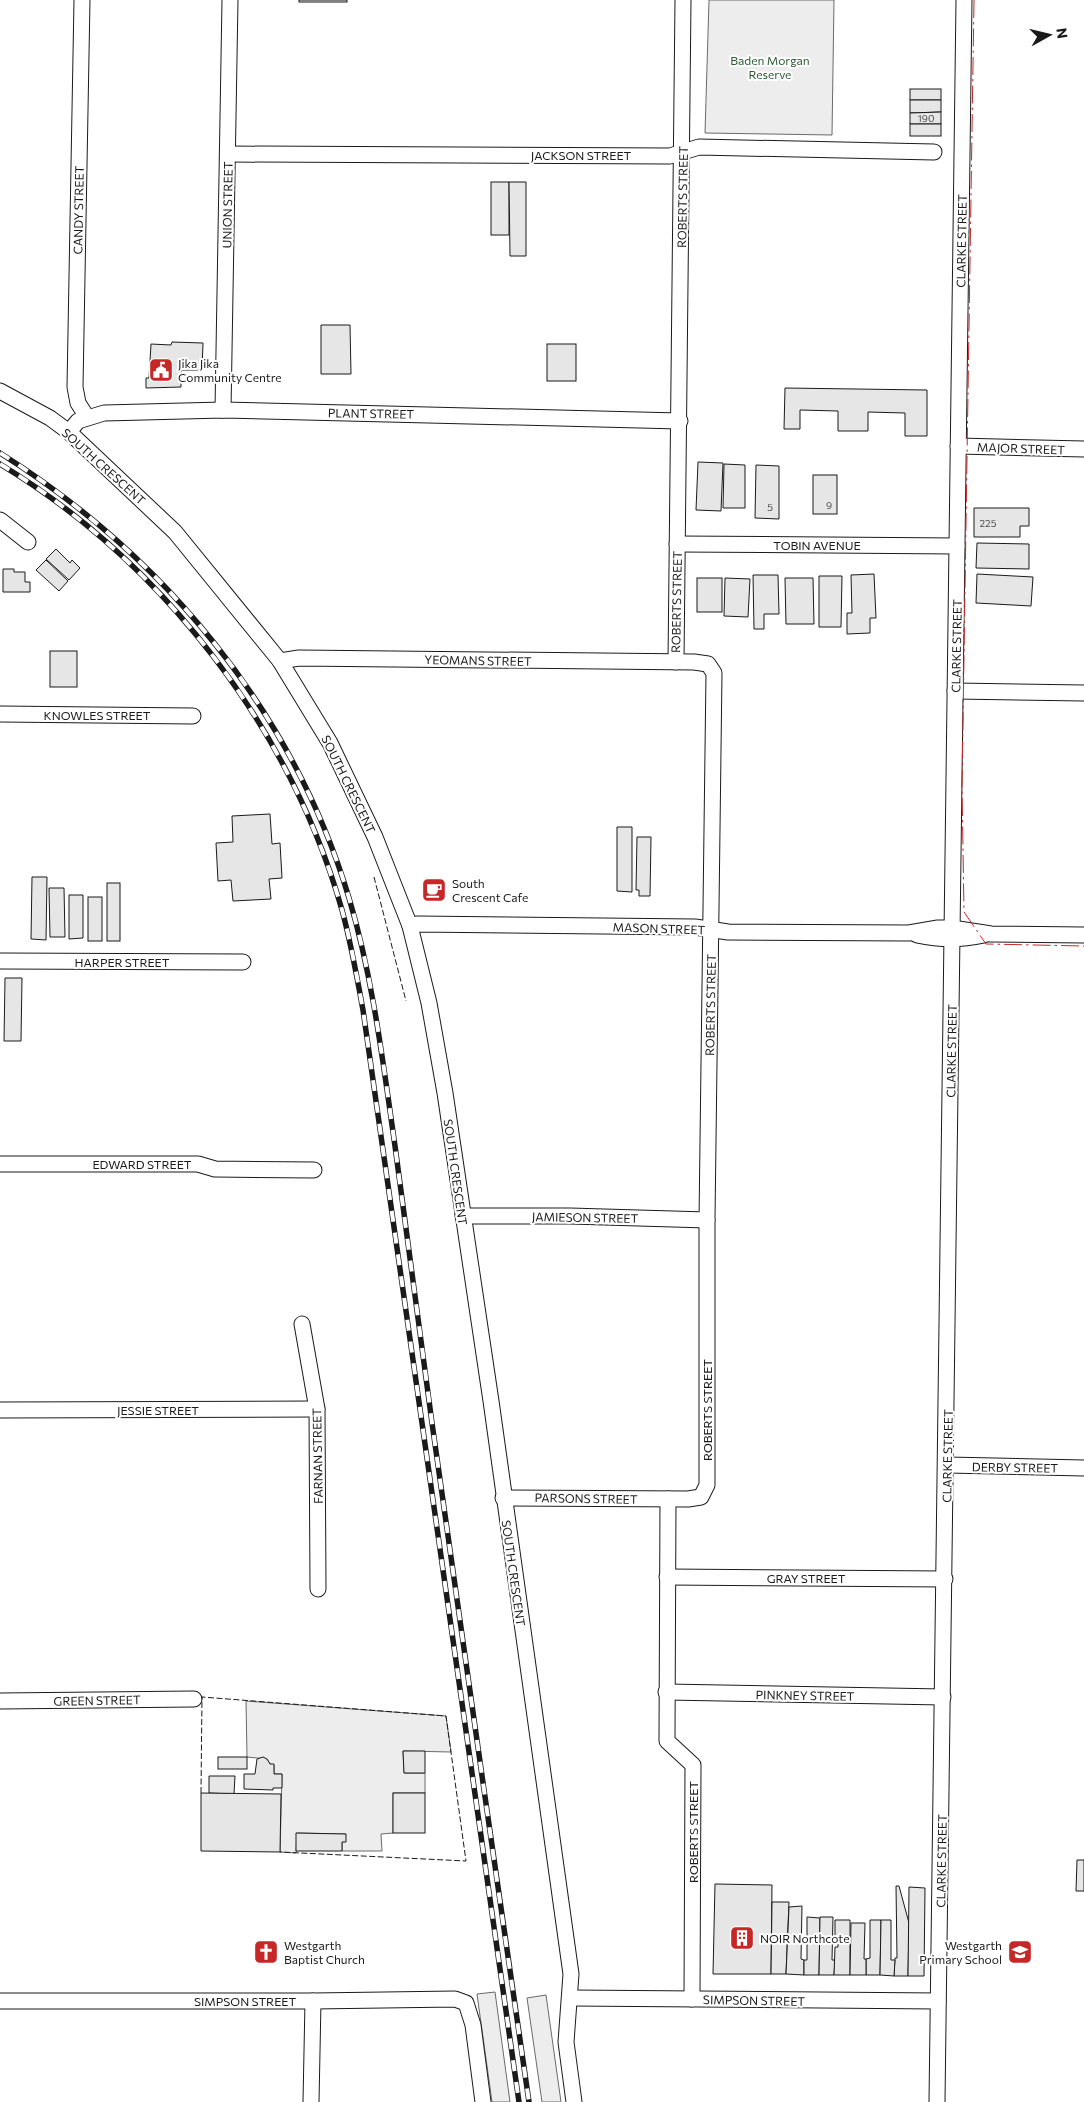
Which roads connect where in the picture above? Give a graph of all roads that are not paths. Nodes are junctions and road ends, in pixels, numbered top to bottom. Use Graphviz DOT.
graph roads {
  1 [pos="82,0"];
  2 [pos="230,0"];
  3 [pos="683,0"];
  4 [pos="964,0"];
  5 [pos="683,152"];
  6 [pos="934,152"];
  7 [pos="228,154"];
  8 [pos="0,391"];
  9 [pos="223,410"];
  10 [pos="87,417"];
  11 [pos="680,421"];
  12 [pos="69,432"];
  13 [pos="958,446"];
  14 [pos="1084,450"];
  15 [pos="0,520"];
  16 [pos="28,542"];
  17 [pos="677,544"];
  18 [pos="957,546"];
  19 [pos="280,661"];
  20 [pos="676,662"];
  21 [pos="955,691"];
  22 [pos="1084,693"];
  23 [pos="0,714"];
  24 [pos="193,716"];
  25 [pos="410,926"];
  26 [pos="711,930"];
  27 [pos="952,934"];
  28 [pos="1084,935"];
  29 [pos="0,961"];
  30 [pos="243,962"];
  31 [pos="0,1164"];
  32 [pos="314,1170"];
  33 [pos="463,1216"];
  34 [pos="707,1220"];
  35 [pos="302,1324"];
  36 [pos="316,1409"];
  37 [pos="0,1410"];
  38 [pos="947,1465"];
  39 [pos="1084,1468"];
  40 [pos="503,1498"];
  41 [pos="668,1500"];
  42 [pos="667,1577"];
  43 [pos="945,1579"];
  44 [pos="318,1590"];
  45 [pos="666,1692"];
  46 [pos="943,1697"];
  47 [pos="194,1699"];
  48 [pos="0,1702"];
  49 [pos="571,1998"];
  50 [pos="692,1999"];
  51 [pos="0,2001"];
  52 [pos="938,2001"];
  53 [pos="313,2002"];
  54 [pos="312,2102"];
  55 [pos="483,2102"];
  56 [pos="574,2102"];
  57 [pos="937,2102"];
  1 -- 10 [label="street, CANDY STREET"];
  2 -- 7 [label="street, UNION STREET"];
  3 -- 5 [label="street, ROBERTS STREET"];
  4 -- 13 [label="street, CLARKE STREET"];
  5 -- 6 [label="street, JACKSON STREET"];
  5 -- 7 [label="street, JACKSON STREET"];
  5 -- 11 [label="street, ROBERTS STREET"];
  7 -- 9 [label="street, UNION STREET"];
  8 -- 12 [label="street, SOUTH CRESCENT"];
  9 -- 10 [label="street, PLANT STREET"];
  9 -- 11 [label="street, PLANT STREET"];
  10 -- 12 [label="street"];
  11 -- 17 [label="street, ROBERTS STREET"];
  12 -- 19 [label="street, SOUTH CRESCENT"];
  13 -- 14 [label="street, MAJOR STREET"];
  13 -- 18 [label="street, CLARKE STREET"];
  15 -- 16 [label="street"];
  17 -- 18 [label="street, TOBIN AVENUE"];
  17 -- 20 [label="street, ROBERTS STREET"];
  18 -- 21 [label="street, CLARKE STREET"];
  19 -- 20 [label="street, YEOMANS STREET"];
  19 -- 25 [label="street, SOUTH CRESCENT"];
  20 -- 26 [label="street, ROBERTS STREET"];
  21 -- 22 [label="street"];
  21 -- 27 [label="street, CLARKE STREET"];
  23 -- 24 [label="street, KNOWLES STREET"];
  25 -- 26 [label="street, MASON STREET"];
  25 -- 33 [label="street, SOUTH CRESCENT"];
  26 -- 27 [label="street, MASON STREET"];
  26 -- 34 [label="street, ROBERTS STREET"];
  27 -- 28 [label="street, MASON STREET"];
  27 -- 38 [label="street, CLARKE STREET"];
  29 -- 30 [label="street, HARPER STREET"];
  31 -- 32 [label="street, EDWARD STREET"];
  33 -- 34 [label="street, JAMIESON STREET"];
  33 -- 40 [label="street, SOUTH CRESCENT"];
  34 -- 41 [label="street, ROBERTS STREET"];
  35 -- 36 [label="street, FARNAN STREET"];
  36 -- 37 [label="street, JESSIE STREET"];
  36 -- 44 [label="street, FARNAN STREET"];
  38 -- 39 [label="street, DERBY STREET"];
  38 -- 43 [label="street, CLARKE STREET"];
  40 -- 41 [label="street, PARSONS STREET"];
  40 -- 49 [label="street, SOUTH CRESCENT"];
  41 -- 42 [label="street, ROBERTS STREET"];
  42 -- 43 [label="street, GRAY STREET"];
  42 -- 45 [label="street, ROBERTS STREET"];
  43 -- 46 [label="street, CLARKE STREET"];
  45 -- 46 [label="street, PINKNEY STREET"];
  45 -- 50 [label="street, ROBERTS STREET"];
  46 -- 52 [label="street, CLARKE STREET"];
  47 -- 48 [label="street, GREEN STREET"];
  49 -- 50 [label="street, SIMPSON STREET"];
  49 -- 56 [label="street, SOUTH CRESCENT"];
  50 -- 52 [label="street, SIMPSON STREET"];
  51 -- 53 [label="street, SIMPSON STREET"];
  52 -- 57 [label="street, CLARKE STREET"];
  53 -- 54 [label="street"];
  53 -- 55 [label="street, SIMPSON STREET"];
}
